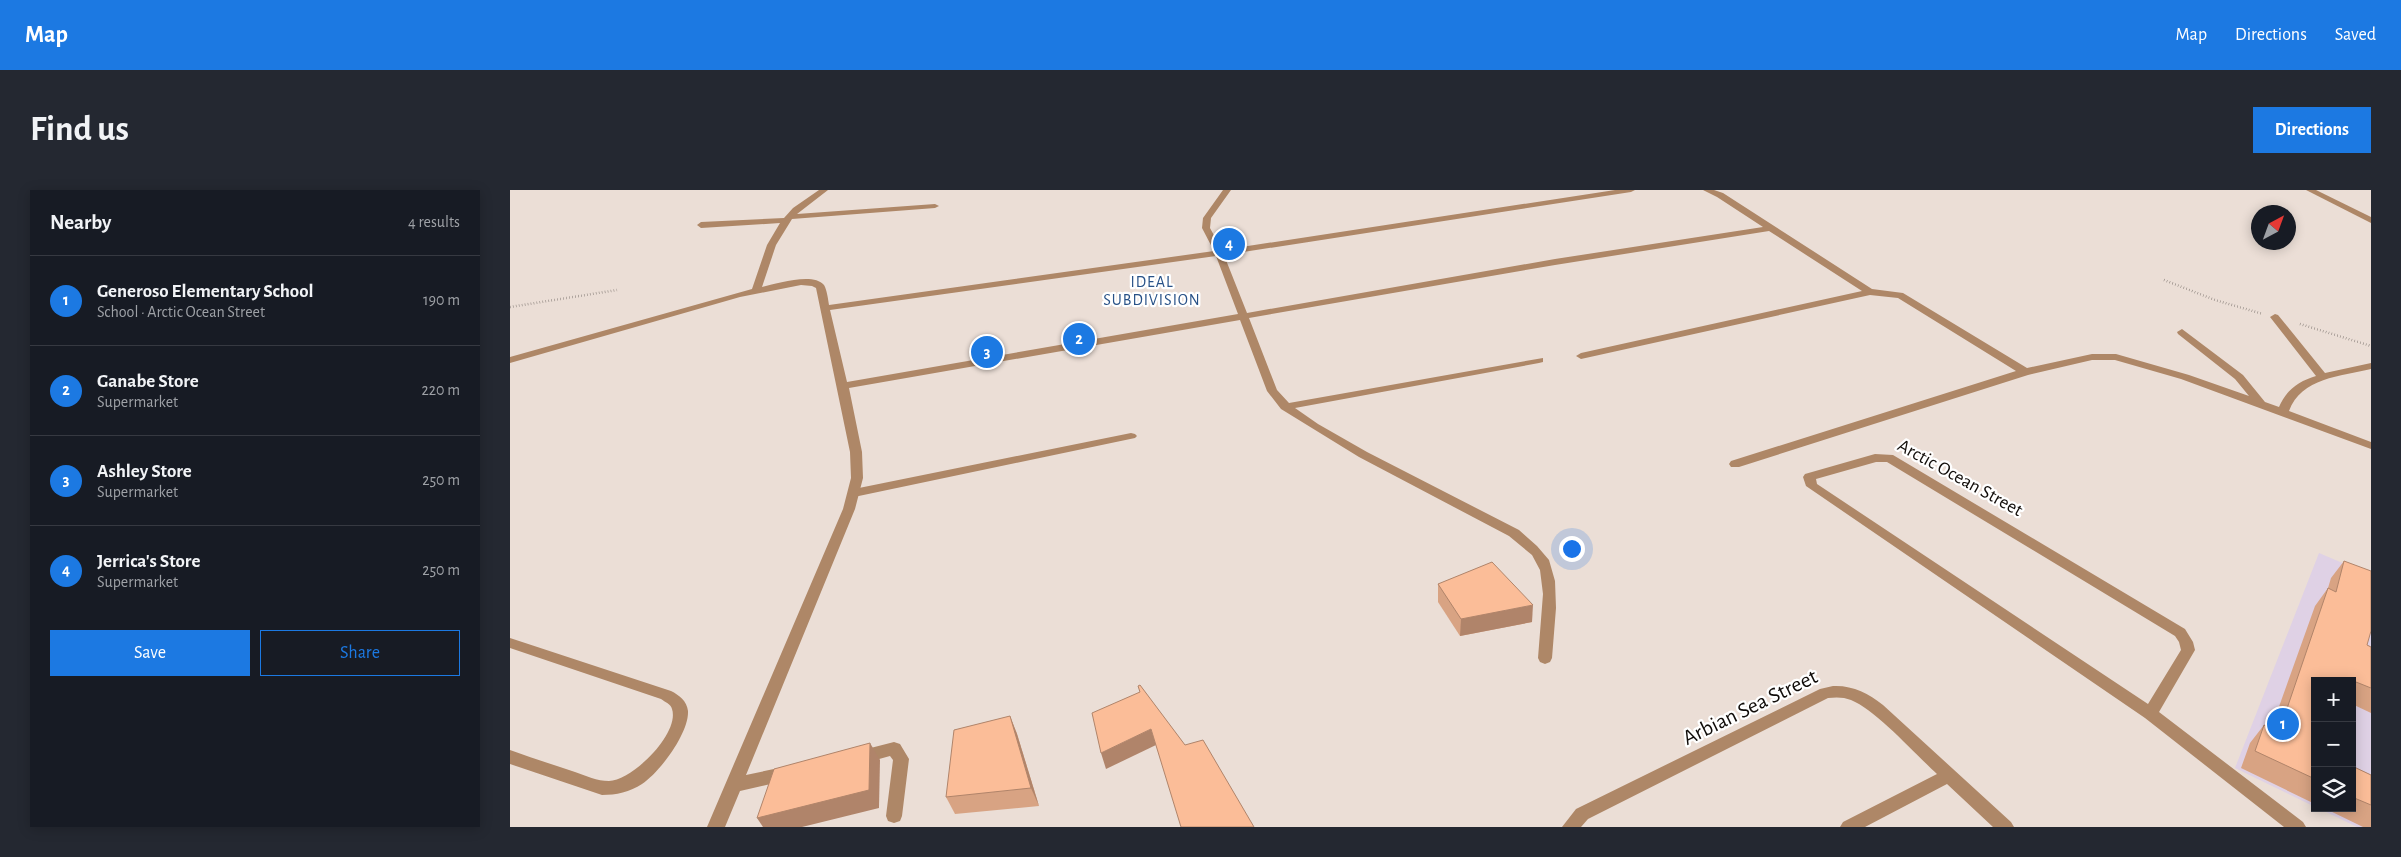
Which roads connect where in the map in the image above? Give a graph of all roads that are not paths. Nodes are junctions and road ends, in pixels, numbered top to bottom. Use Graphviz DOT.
graph roads {
  1 [pos="824,190"];
  2 [pos="1227,190"];
  3 [pos="1631,190"];
  4 [pos="1706,190"];
  5 [pos="2310,190"];
  6 [pos="935,206"];
  7 [pos="789,218"];
  8 [pos="2371,220"];
  9 [pos="701,225"];
  10 [pos="1770,228"];
  11 [pos="1219,253"];
  12 [pos="756,290"];
  13 [pos="1870,292"];
  14 [pos="825,308"];
  15 [pos="1244,317"];
  16 [pos="2275,317"];
  17 [pos="2182,332"];
  18 [pos="1581,356"];
  19 [pos="510,360"];
  20 [pos="1539,360"];
  21 [pos="2371,366"];
  22 [pos="2026,372"];
  23 [pos="2324,377"];
  24 [pos="843,386"];
  25 [pos="2262,404"];
  26 [pos="1285,407"];
  27 [pos="2283,412"];
  28 [pos="1131,436"];
  29 [pos="2371,446"];
  30 [pos="1735,464"];
  31 [pos="854,493"];
  32 [pos="510,643"];
  33 [pos="1545,658"];
  34 [pos="2150,714"];
  35 [pos="510,757"];
  36 [pos="847,760"];
  37 [pos="800,770"];
  38 [pos="1950,775"];
  39 [pos="734,785"];
  40 [pos="894,816"];
  41 [pos="716,827"];
  42 [pos="1571,827"];
  43 [pos="1849,827"];
  44 [pos="2005,827"];
  45 [pos="2297,827"];
  1 -- 7 [label="street"];
  2 -- 11 [label="street"];
  3 -- 11 [label="street"];
  4 -- 10 [label="street"];
  5 -- 8 [label="street"];
  6 -- 7 [label="street"];
  7 -- 9 [label="street"];
  7 -- 12 [label="street"];
  10 -- 13 [label="street"];
  10 -- 15 [label="street"];
  11 -- 14 [label="street"];
  11 -- 15 [label="street"];
  12 -- 14 [label="street"];
  12 -- 19 [label="street"];
  13 -- 18 [label="street"];
  13 -- 22 [label="street"];
  14 -- 24 [label="street"];
  15 -- 24 [label="street"];
  15 -- 26 [label="street"];
  16 -- 23 [label="street"];
  17 -- 25 [label="street"];
  20 -- 26 [label="street"];
  21 -- 23 [label="street"];
  22 -- 25 [label="street"];
  22 -- 30 [label="street"];
  23 -- 27 [label="street"];
  24 -- 31 [label="street"];
  25 -- 27 [label="street"];
  26 -- 33 [label="street"];
  27 -- 29 [label="street"];
  28 -- 31 [label="street"];
  31 -- 39 [label="street"];
  32 -- 35 [label="street"];
  34 -- 34 [label="street, Arctic Ocean Street"];
  34 -- 45 [label="street, Arctic Ocean Street"];
  36 -- 40 [label="street"];
  37 -- 39 [label="street"];
  38 -- 42 [label="street, Arbian Sea Street"];
  38 -- 43 [label="street"];
  38 -- 44 [label="street, Arbian Sea Street"];
  39 -- 41 [label="street"];
}
